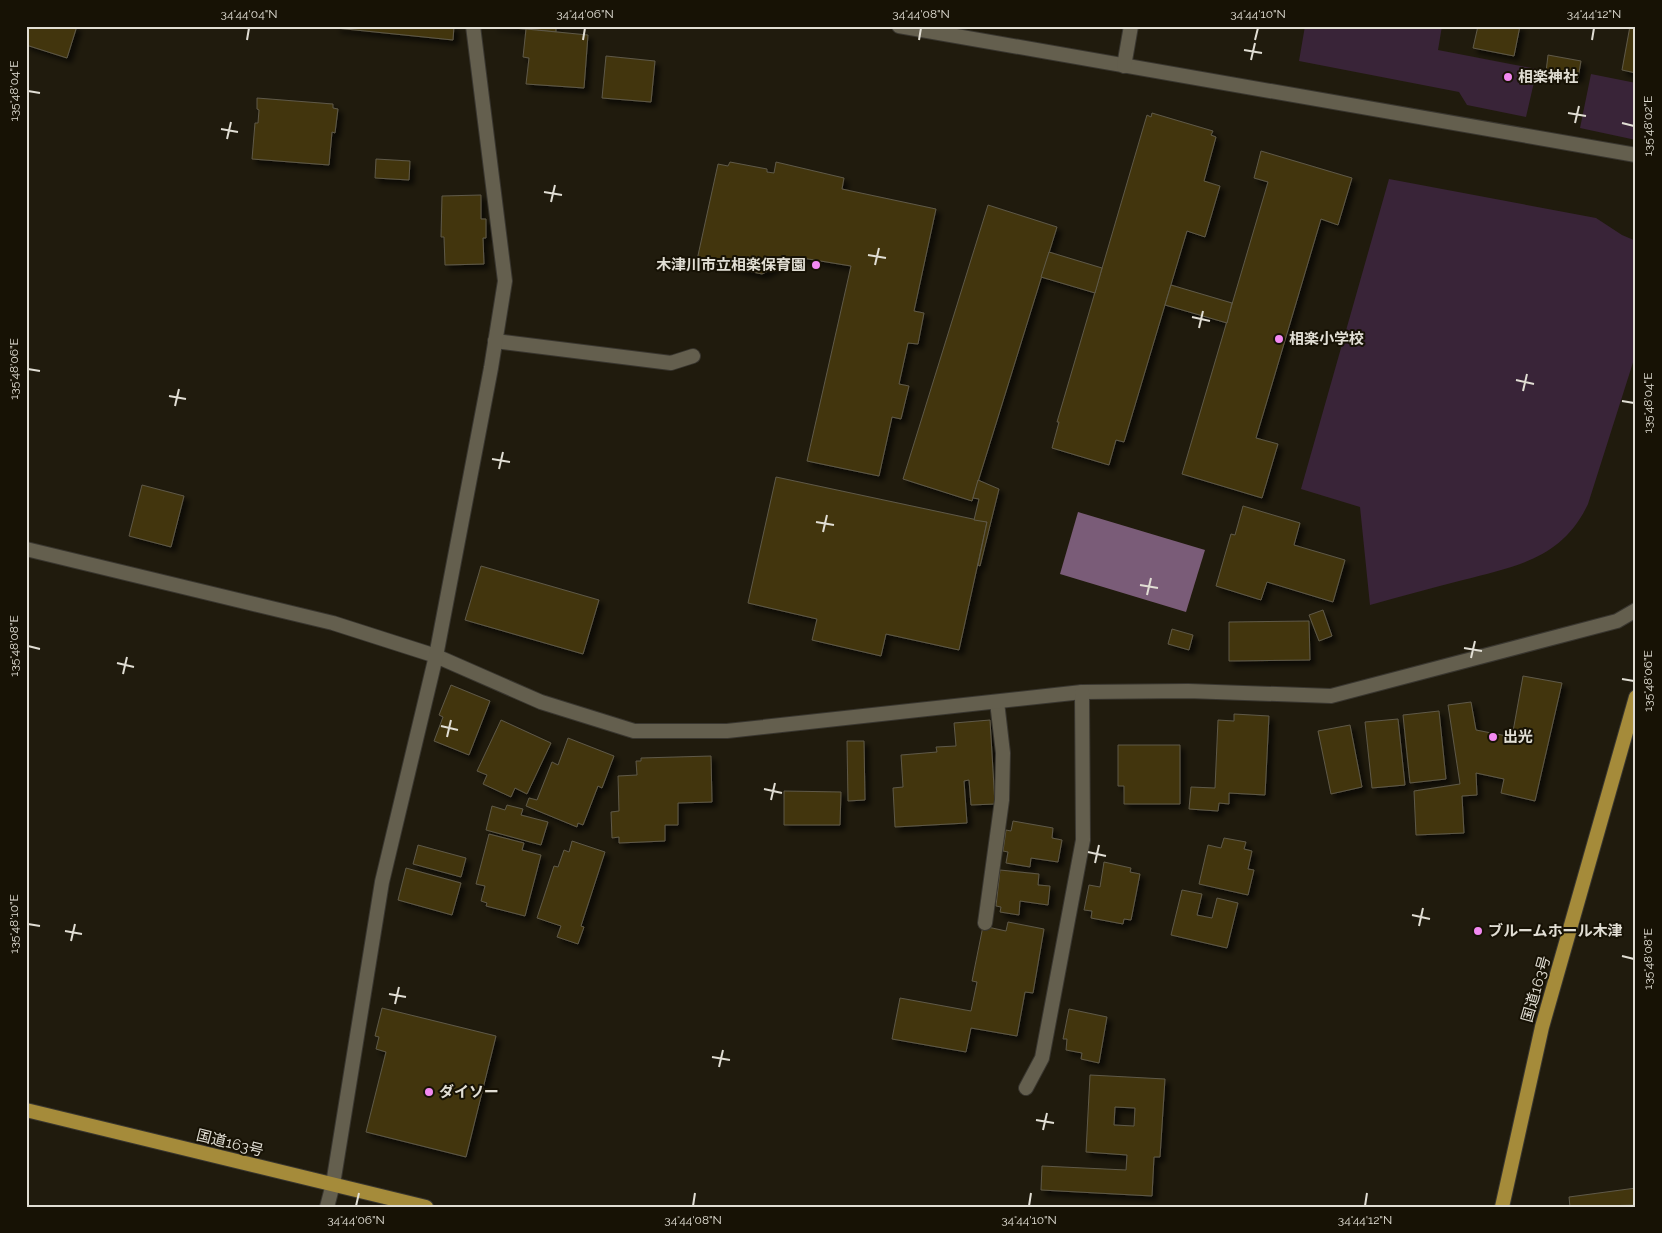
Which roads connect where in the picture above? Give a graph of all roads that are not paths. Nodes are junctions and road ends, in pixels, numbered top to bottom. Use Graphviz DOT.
graph roads {
  1 [pos="473,26"];
  2 [pos="899,26"];
  3 [pos="1131,26"];
  4 [pos="1124,66"];
  5 [pos="1636,154"];
  6 [pos="495,341"];
  7 [pos="693,356"];
  8 [pos="26,549"];
  9 [pos="1636,610"];
  10 [pos="436,656"];
  11 [pos="1082,692"];
  12 [pos="1636,697"];
  13 [pos="996,702"];
  14 [pos="986,923"];
  15 [pos="1026,1088"];
  16 [pos="26,1110"];
  17 [pos="332,1184"];
  18 [pos="327,1207"];
  19 [pos="426,1207"];
  20 [pos="1502,1207"];
  1 -- 6 [label="street"];
  2 -- 4 [label="street"];
  3 -- 4 [label="street"];
  4 -- 5 [label="street"];
  6 -- 7 [label="street"];
  6 -- 10 [label="street"];
  8 -- 10 [label="street"];
  9 -- 11 [label="street"];
  10 -- 13 [label="street"];
  10 -- 17 [label="street"];
  11 -- 13 [label="street"];
  11 -- 15 [label="street"];
  12 -- 20 [label="highway, 国道163号"];
  13 -- 14 [label="street"];
  16 -- 17 [label="highway, 国道163号"];
  17 -- 18 [label="street"];
  17 -- 19 [label="highway, 国道163号"];
}
